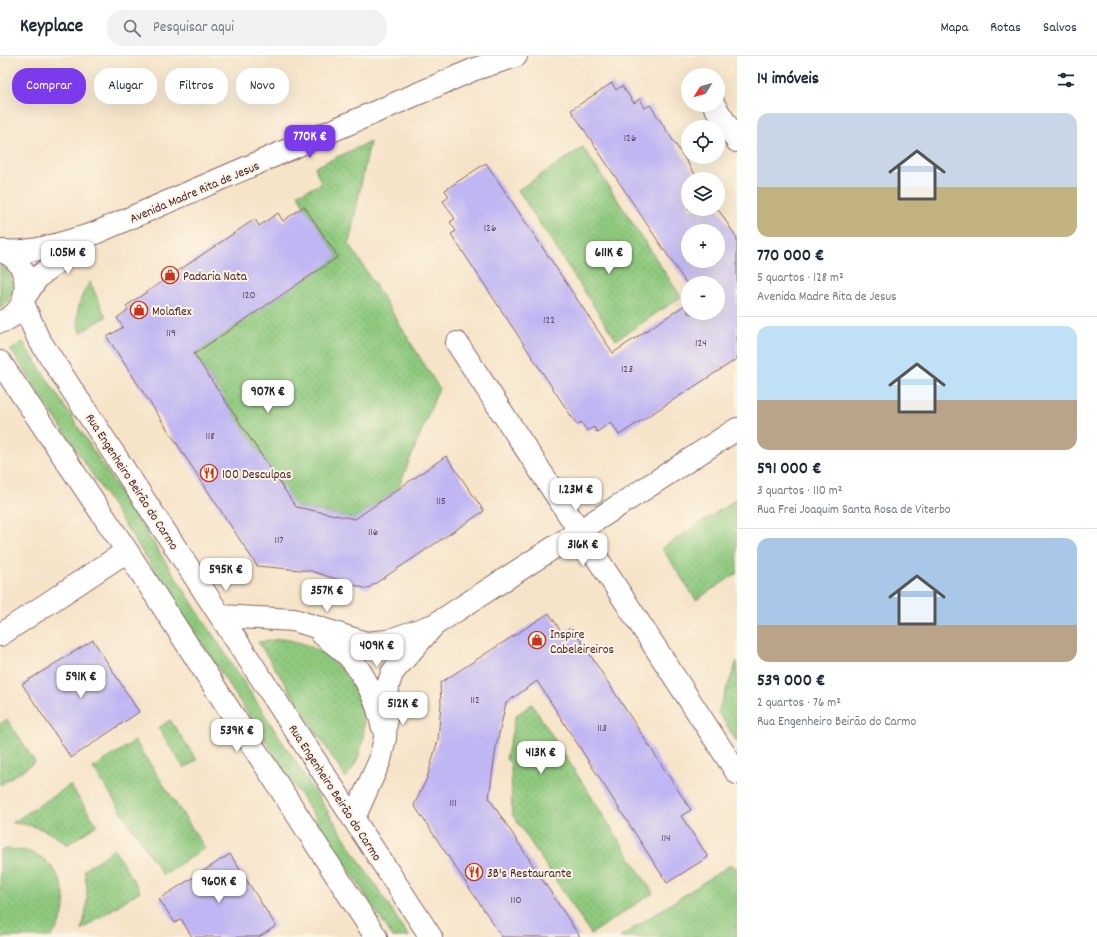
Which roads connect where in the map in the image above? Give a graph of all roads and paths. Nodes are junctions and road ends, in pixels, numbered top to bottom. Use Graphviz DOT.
graph roads {
  1 [pos="516,56"];
  2 [pos="718,112"];
  3 [pos="737,141"];
  4 [pos="93,234"];
  5 [pos="2,251"];
  6 [pos="23,300"];
  7 [pos="0,322"];
  8 [pos="457,343"];
  9 [pos="0,362"];
  10 [pos="737,429"];
  11 [pos="579,530"];
  12 [pos="127,552"];
  13 [pos="221,616"];
  14 [pos="294,620"];
  15 [pos="434,625"];
  16 [pos="0,635"];
  17 [pos="380,760"];
  18 [pos="737,773"];
  19 [pos="354,818"];
  20 [pos="375,937"];
  21 [pos="431,937"];
  1 -- 4 [label="street, Avenida Madre Rita de Jesus"];
  2 -- 3 [label="street"];
  4 -- 5 [label="street, Avenida Madre Rita de Jesus"];
  4 -- 6 [label="street, Avenida Madre Rita de Jesus"];
  5 -- 6 [label="street"];
  6 -- 7 [label="street, Avenida Madre Rita de Jesus"];
  6 -- 13 [label="street, Rua Engenheiro Beirão do Carmo"];
  8 -- 11 [label="street"];
  9 -- 12 [label="street"];
  10 -- 11 [label="street"];
  11 -- 15 [label="street"];
  11 -- 18 [label="street"];
  12 -- 16 [label="street"];
  12 -- 20 [label="street"];
  13 -- 14 [label="street"];
  13 -- 19 [label="street, Rua Engenheiro Beirão do Carmo"];
  14 -- 15 [label="street"];
  14 -- 17 [label="street"];
  15 -- 17 [label="street"];
  17 -- 19 [label="street"];
  19 -- 21 [label="street, Rua Engenheiro Beirão do Carmo"];
}
